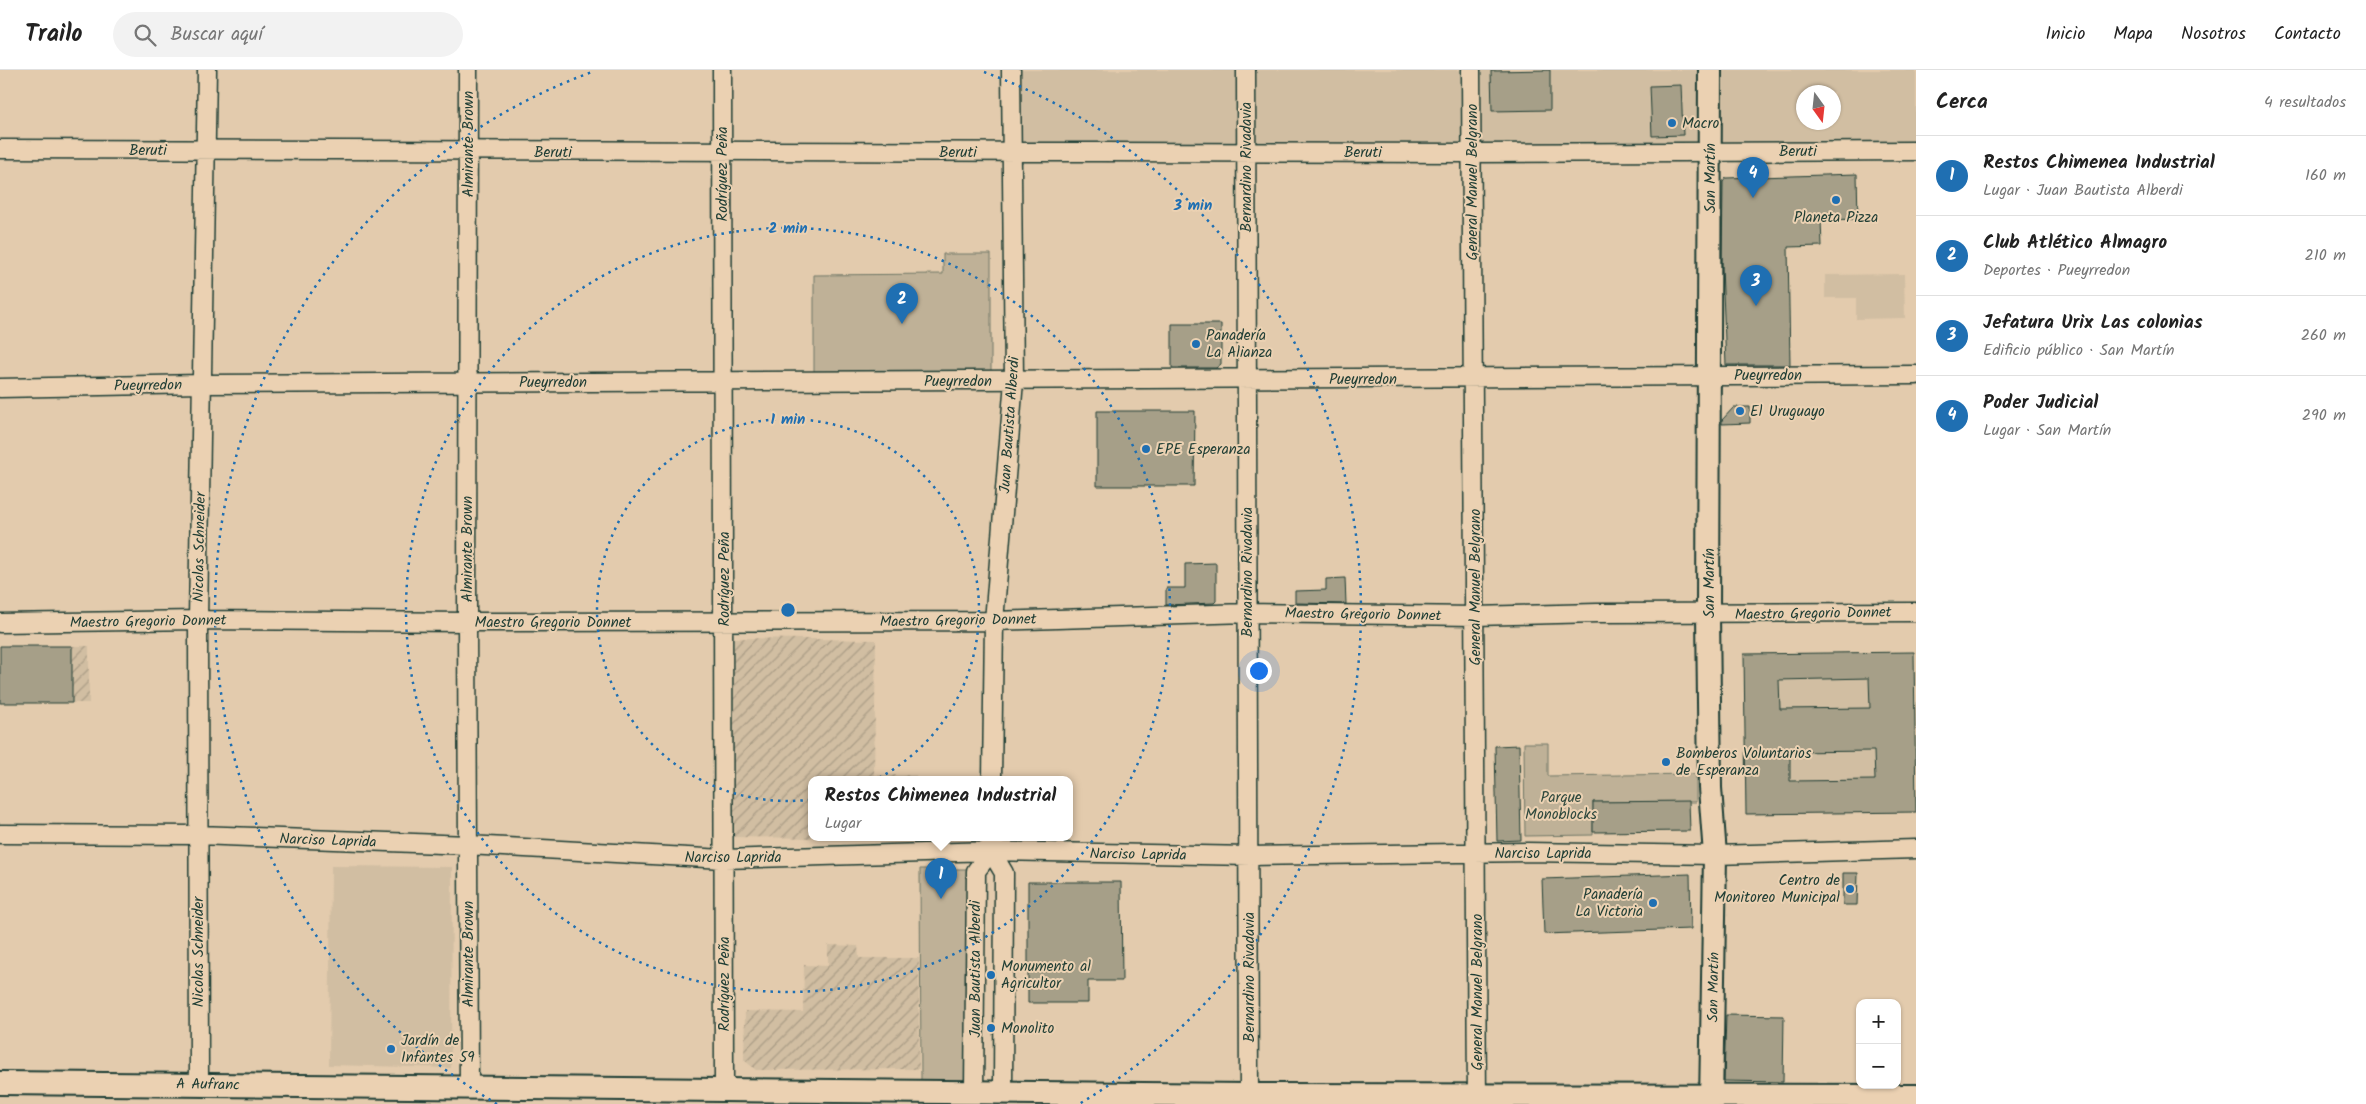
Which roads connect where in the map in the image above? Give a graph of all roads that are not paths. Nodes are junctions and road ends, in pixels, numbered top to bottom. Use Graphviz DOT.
graph roads {
  1 [pos="207,70"];
  2 [pos="468,70"];
  3 [pos="722,70"];
  4 [pos="1011,70"];
  5 [pos="1246,70"];
  6 [pos="1472,70"];
  7 [pos="1710,70"];
  8 [pos="0,149"];
  9 [pos="207,150"];
  10 [pos="722,151"];
  11 [pos="1246,151"];
  12 [pos="1710,151"];
  13 [pos="1916,151"];
  14 [pos="468,152"];
  15 [pos="1012,152"];
  16 [pos="1472,153"];
  17 [pos="1710,376"];
  18 [pos="1916,376"];
  19 [pos="1247,379"];
  20 [pos="1474,379"];
  21 [pos="1014,381"];
  22 [pos="724,382"];
  23 [pos="468,383"];
  24 [pos="201,384"];
  25 [pos="0,388"];
  26 [pos="1916,612"];
  27 [pos="1247,613"];
  28 [pos="1708,614"];
  29 [pos="1475,616"];
  30 [pos="198,620"];
  31 [pos="994,620"];
  32 [pos="467,622"];
  33 [pos="724,622"];
  34 [pos="0,623"];
  35 [pos="992,776"];
  36 [pos="0,834"];
  37 [pos="198,835"];
  38 [pos="468,844"];
  39 [pos="991,845"];
  40 [pos="1916,849"];
  41 [pos="1477,854"];
  42 [pos="1715,855"];
  43 [pos="1250,856"];
  44 [pos="724,859"];
  45 [pos="0,1083"];
  46 [pos="199,1084"];
  47 [pos="469,1088"];
  48 [pos="724,1089"];
  49 [pos="974,1091"];
  50 [pos="1003,1092"];
  51 [pos="1916,1096"];
  52 [pos="1249,1099"];
  53 [pos="1477,1099"];
  54 [pos="1711,1099"];
  1 -- 9 [label="street, Nicolas Schneider"];
  2 -- 14 [label="street, Almirante Brown"];
  3 -- 10 [label="street, Rodríguez Peña"];
  4 -- 15 [label="street, Juan Bautista Alberdi"];
  5 -- 11 [label="street, Bernardino Rivadavia"];
  6 -- 16 [label="street, General Manuel Belgrano"];
  7 -- 12 [label="main road, San Martín"];
  8 -- 9 [label="street, Beruti"];
  9 -- 14 [label="street, Beruti"];
  9 -- 24 [label="street, Nicolas Schneider"];
  10 -- 14 [label="street, Beruti"];
  10 -- 15 [label="street, Beruti"];
  10 -- 22 [label="street, Rodríguez Peña"];
  11 -- 15 [label="street, Beruti"];
  11 -- 16 [label="street, Beruti"];
  11 -- 19 [label="street, Bernardino Rivadavia"];
  12 -- 13 [label="street, Beruti"];
  12 -- 16 [label="street, Beruti"];
  12 -- 17 [label="main road, San Martín"];
  14 -- 23 [label="street, Almirante Brown"];
  15 -- 21 [label="street, Juan Bautista Alberdi"];
  16 -- 20 [label="street, General Manuel Belgrano"];
  17 -- 18 [label="street, Pueyrredon"];
  17 -- 20 [label="street, Pueyrredon"];
  17 -- 28 [label="main road, San Martín"];
  19 -- 20 [label="street, Pueyrredon"];
  19 -- 21 [label="street, Pueyrredon"];
  19 -- 27 [label="street, Bernardino Rivadavia"];
  20 -- 29 [label="street, General Manuel Belgrano"];
  21 -- 22 [label="street, Pueyrredon"];
  21 -- 31 [label="street, Juan Bautista Alberdi"];
  22 -- 23 [label="street, Pueyrredon"];
  22 -- 33 [label="street, Rodríguez Peña"];
  23 -- 24 [label="street, Pueyrredon"];
  23 -- 32 [label="street, Almirante Brown"];
  24 -- 25 [label="street, Pueyrredon"];
  24 -- 30 [label="street, Nicolas Schneider"];
  26 -- 28 [label="street, Maestro Gregorio Donnet"];
  27 -- 29 [label="street, Maestro Gregorio Donnet"];
  27 -- 31 [label="street, Maestro Gregorio Donnet"];
  27 -- 43 [label="street, Bernardino Rivadavia"];
  28 -- 29 [label="street, Maestro Gregorio Donnet"];
  28 -- 42 [label="main road, San Martín"];
  29 -- 41 [label="street, General Manuel Belgrano"];
  30 -- 32 [label="street, Maestro Gregorio Donnet"];
  30 -- 34 [label="street, Maestro Gregorio Donnet"];
  30 -- 37 [label="street, Nicolas Schneider"];
  31 -- 33 [label="street, Maestro Gregorio Donnet"];
  31 -- 35 [label="street, Juan Bautista Alberdi"];
  32 -- 33 [label="street, Maestro Gregorio Donnet"];
  32 -- 38 [label="street, Almirante Brown"];
  33 -- 44 [label="street, Rodríguez Peña"];
  36 -- 37 [label="street, Narciso Laprida"];
  37 -- 38 [label="street, Narciso Laprida"];
  37 -- 46 [label="street, Nicolas Schneider"];
  38 -- 44 [label="street, Narciso Laprida"];
  38 -- 47 [label="street, Almirante Brown"];
  39 -- 43 [label="street, Narciso Laprida"];
  39 -- 44 [label="street, Narciso Laprida"];
  39 -- 49 [label="street, Juan Bautista Alberdi"];
  39 -- 50 [label="street, Juan Bautista Alberdi"];
  40 -- 42 [label="street, Narciso Laprida"];
  41 -- 42 [label="street, Narciso Laprida"];
  41 -- 43 [label="street, Narciso Laprida"];
  41 -- 53 [label="street, General Manuel Belgrano"];
  42 -- 54 [label="main road, San Martín"];
  43 -- 52 [label="street, Bernardino Rivadavia"];
  44 -- 48 [label="street, Rodríguez Peña"];
  45 -- 46 [label="main road, A Aufranc"];
  46 -- 47 [label="main road, A Aufranc"];
  47 -- 48 [label="main road, A Aufranc"];
  48 -- 49 [label="main road, A Aufranc"];
  49 -- 50 [label="main road, A Aufranc"];
  50 -- 52 [label="main road, A Aufranc"];
  51 -- 54 [label="main road, A Aufranc"];
  52 -- 53 [label="main road, A Aufranc"];
  53 -- 54 [label="main road, A Aufranc"];
}
